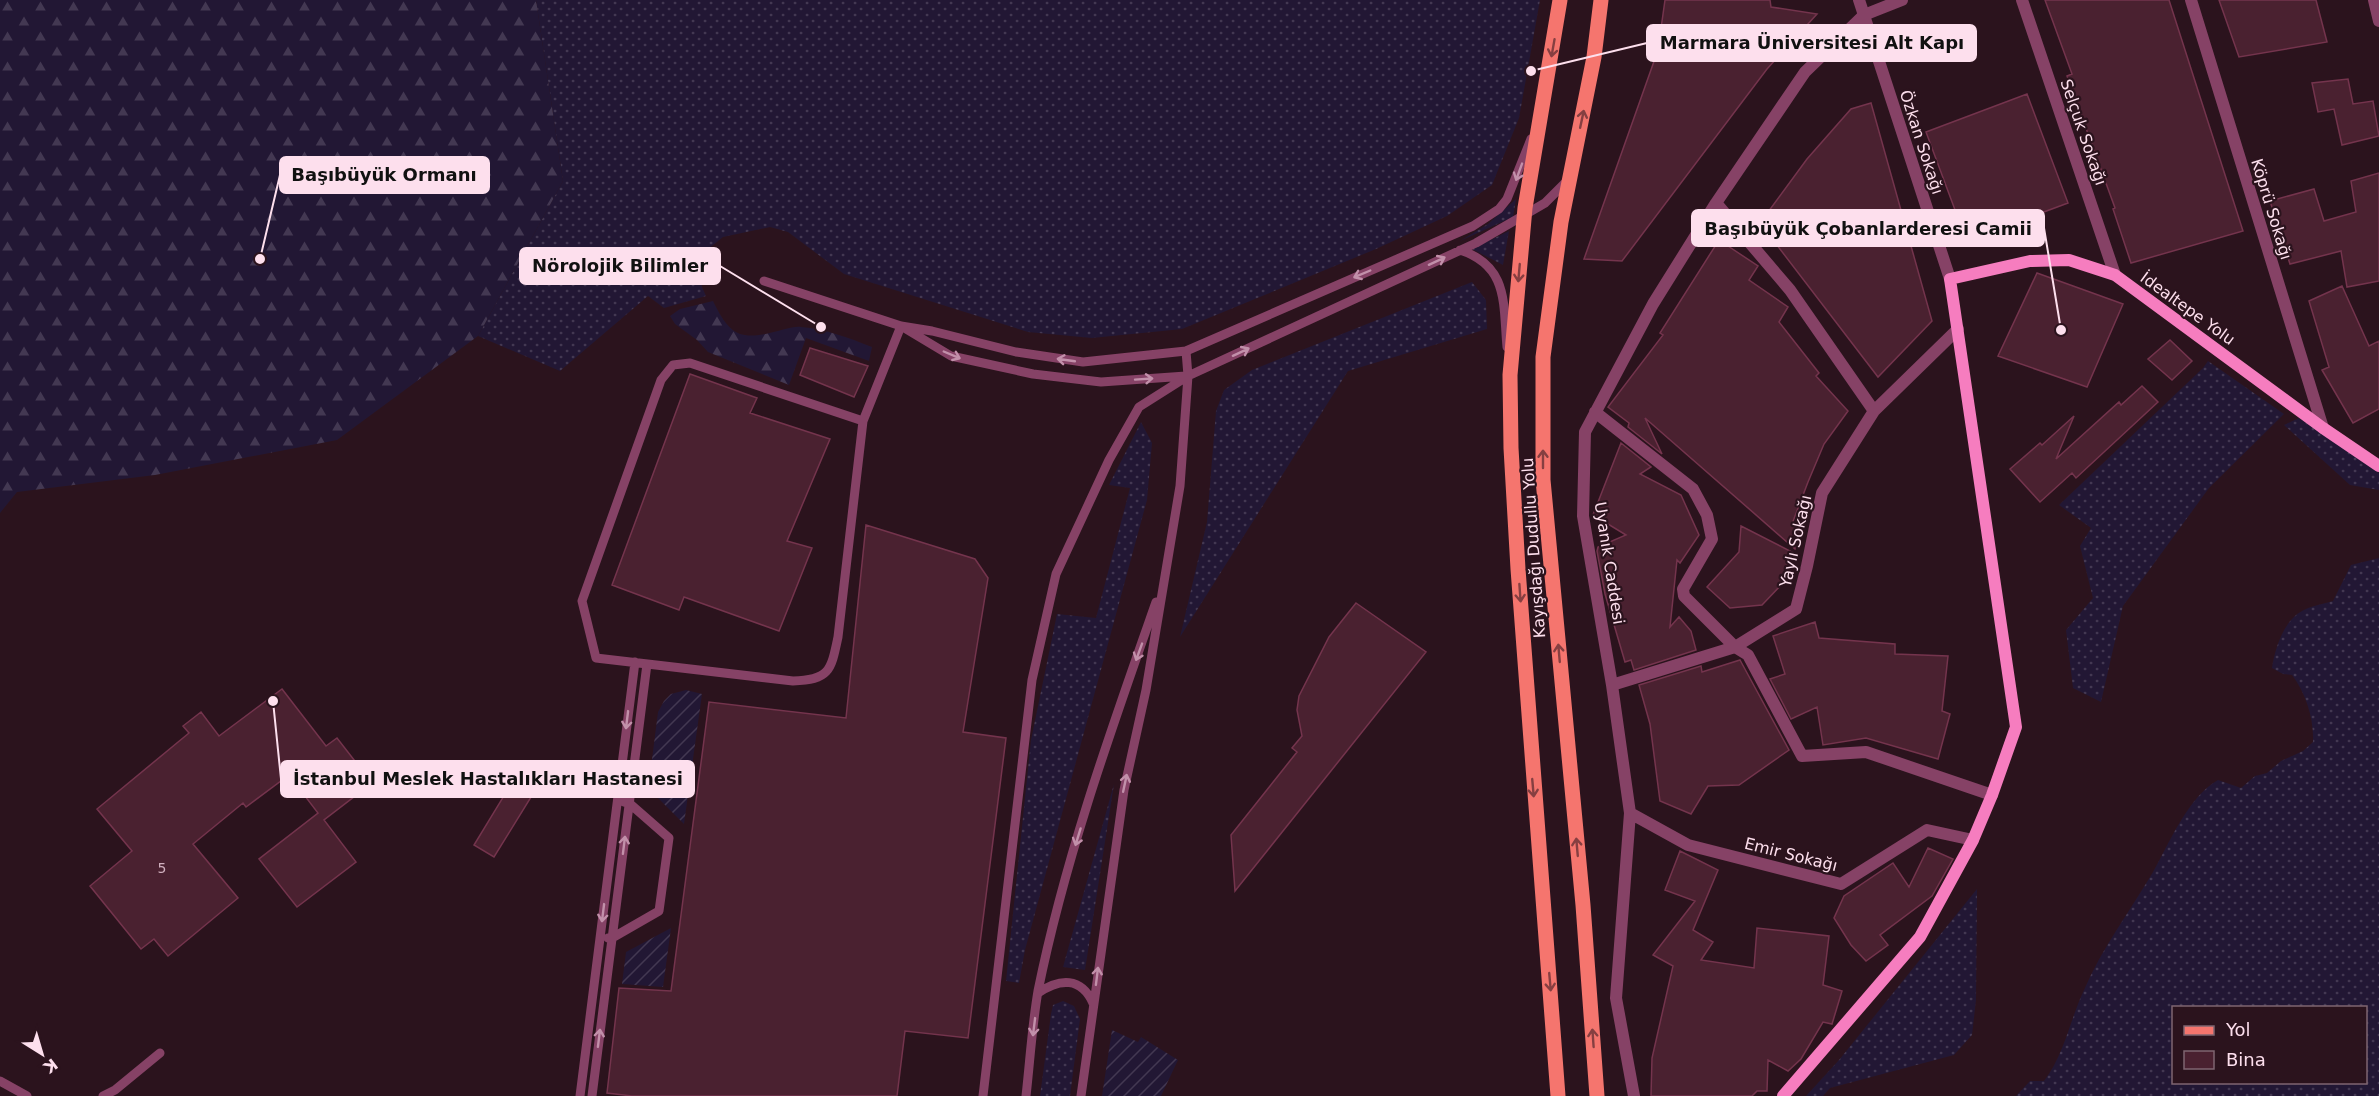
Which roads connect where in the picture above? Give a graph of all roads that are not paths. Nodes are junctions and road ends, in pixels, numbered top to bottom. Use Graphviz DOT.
graph roads {
  1 [pos="1560,0"];
  2 [pos="1601,0"];
  3 [pos="1859,0"];
  4 [pos="1902,0"];
  5 [pos="2022,0"];
  6 [pos="2191,0"];
  7 [pos="2374,0"];
  8 [pos="1864,15"];
  9 [pos="2379,21"];
  10 [pos="1544,96"];
  11 [pos="1570,176"];
  12 [pos="1716,203"];
  13 [pos="1524,215"];
  14 [pos="1460,250"];
  15 [pos="2115,275"];
  16 [pos="1950,279"];
  17 [pos="764,281"];
  18 [pos="901,326"];
  19 [pos="1958,329"];
  20 [pos="1186,351"];
  21 [pos="1510,375"];
  22 [pos="1188,376"];
  23 [pos="1874,411"];
  24 [pos="1595,412"];
  25 [pos="863,421"];
  26 [pos="2323,428"];
  27 [pos="2379,466"];
  28 [pos="1165,577"];
  29 [pos="1735,647"];
  30 [pos="635,662"];
  31 [pos="647,664"];
  32 [pos="1612,685"];
  33 [pos="1992,795"];
  34 [pos="617,802"];
  35 [pos="629,803"];
  36 [pos="1630,813"];
  37 [pos="1973,840"];
  38 [pos="600,937"];
  39 [pos="612,939"];
  40 [pos="1038,993"];
  41 [pos="1094,1003"];
  42 [pos="160,1053"];
  43 [pos="0,1081"];
  44 [pos="27,1096"];
  45 [pos="103,1096"];
  46 [pos="580,1096"];
  47 [pos="592,1096"];
  48 [pos="983,1096"];
  49 [pos="1026,1096"];
  50 [pos="1081,1096"];
  51 [pos="1558,1096"];
  52 [pos="1597,1096"];
  53 [pos="1634,1096"];
  54 [pos="1783,1096"];
  1 -- 10 [label="main road, Kayışdağı Dudullu Yolu, one-way"];
  11 -- 2 [label="main road, Kayışdağı Dudullu Yolu, one-way"];
  3 -- 8 [label="street, Özkan Sokağı"];
  4 -- 8 [label="street, Uyanık Caddesi"];
  5 -- 15 [label="street, Selçuk Sokağı"];
  6 -- 26 [label="street, Köprü Sokağı"];
  7 -- 9 [label="street"];
  8 -- 12 [label="street, Uyanık Caddesi"];
  8 -- 16 [label="street, Özkan Sokağı"];
  10 -- 13 [label="main road, Kayışdağı Dudullu Yolu"];
  10 -- 20 [label="lane, one-way"];
  11 -- 13 [label="lane"];
  52 -- 11 [label="main road, Kayışdağı Dudullu Yolu, one-way"];
  12 -- 23 [label="street"];
  12 -- 24 [label="street, Uyanık Caddesi"];
  13 -- 14 [label="lane"];
  13 -- 21 [label="main road, Kayışdağı Dudullu Yolu, one-way"];
  14 -- 21 [label="lane"];
  22 -- 14 [label="lane, one-way"];
  15 -- 16 [label="main road, İdealtepe Yolu"];
  15 -- 26 [label="main road, İdealtepe Yolu"];
  16 -- 19 [label="main road"];
  17 -- 18 [label="lane"];
  20 -- 18 [label="lane, one-way"];
  18 -- 22 [label="lane, one-way"];
  18 -- 25 [label="lane"];
  19 -- 23 [label="street, Yaylı Sokağı"];
  19 -- 33 [label="main road"];
  20 -- 22 [label="lane"];
  21 -- 51 [label="main road, Kayışdağı Dudullu Yolu, one-way"];
  22 -- 28 [label="lane"];
  22 -- 48 [label="lane"];
  23 -- 29 [label="street, Yaylı Sokağı"];
  24 -- 29 [label="street"];
  24 -- 32 [label="street, Uyanık Caddesi"];
  25 -- 30 [label="lane"];
  25 -- 31 [label="lane"];
  26 -- 27 [label="main road, İdealtepe Yolu"];
  28 -- 40 [label="lane, one-way"];
  41 -- 28 [label="lane, one-way"];
  29 -- 32 [label="street, Yaylı Sokağı"];
  29 -- 33 [label="street"];
  30 -- 31 [label="lane"];
  30 -- 34 [label="lane, one-way"];
  31 -- 35 [label="lane"];
  32 -- 36 [label="street, Uyanık Caddesi"];
  33 -- 37 [label="main road"];
  34 -- 35 [label="lane"];
  34 -- 38 [label="lane, one-way"];
  39 -- 35 [label="lane, one-way"];
  35 -- 39 [label="lane"];
  36 -- 37 [label="street, Emir Sokağı"];
  36 -- 53 [label="street, Uyanık Caddesi"];
  37 -- 54 [label="main road"];
  38 -- 39 [label="lane"];
  38 -- 46 [label="lane"];
  47 -- 39 [label="lane, one-way"];
  40 -- 41 [label="lane"];
  40 -- 49 [label="lane, one-way"];
  41 -- 50 [label="lane"];
  42 -- 45 [label="lane"];
  43 -- 44 [label="lane"];
}
